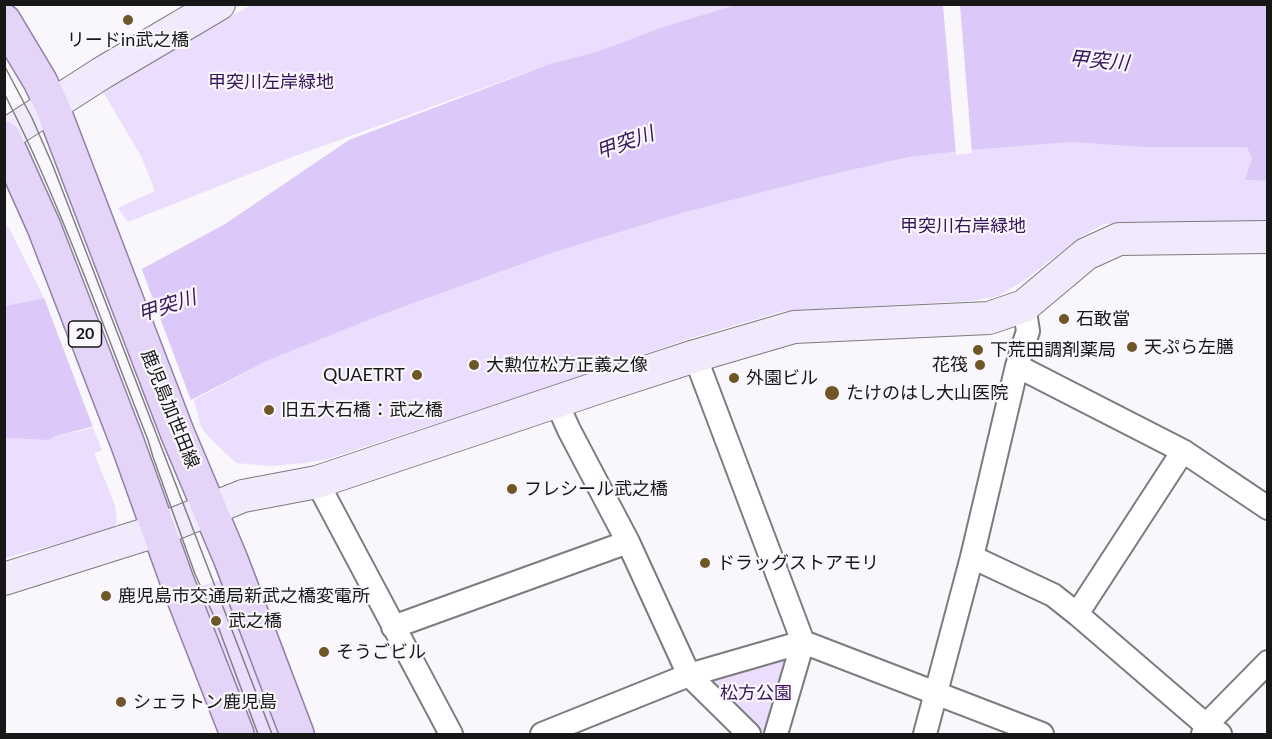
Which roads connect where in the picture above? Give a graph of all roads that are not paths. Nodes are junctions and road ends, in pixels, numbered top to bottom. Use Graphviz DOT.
graph roads {
  1 [pos="219,4"];
  2 [pos="4,21"];
  3 [pos="52,105"];
  4 [pos="4,137"];
  5 [pos="1268,237"];
  6 [pos="1024,306"];
  7 [pos="695,356"];
  8 [pos="1017,366"];
  9 [pos="556,401"];
  10 [pos="1183,451"];
  11 [pos="317,482"];
  12 [pos="210,508"];
  13 [pos="1268,508"];
  14 [pos="159,530"];
  15 [pos="628,542"];
  16 [pos="972,557"];
  17 [pos="4,579"];
  18 [pos="1077,614"];
  19 [pos="393,627"];
  20 [pos="802,642"];
  21 [pos="1268,662"];
  22 [pos="689,675"];
  23 [pos="936,694"];
  24 [pos="1210,731"];
  25 [pos="237,735"];
  26 [pos="297,735"];
  27 [pos="451,735"];
  28 [pos="542,735"];
  29 [pos="749,735"];
  30 [pos="776,735"];
  31 [pos="925,735"];
  32 [pos="1042,735"];
  1 -- 3 [label="street"];
  2 -- 3 [label="main road, 鹿児島加世田線"];
  3 -- 4 [label="street"];
  3 -- 12 [label="main road, 鹿児島加世田線"];
  4 -- 14 [label="main road, 20"];
  5 -- 6 [label="street"];
  6 -- 7 [label="street"];
  6 -- 8 [label="street"];
  7 -- 9 [label="street"];
  7 -- 20 [label="street"];
  8 -- 10 [label="street"];
  8 -- 16 [label="street"];
  9 -- 11 [label="street"];
  9 -- 15 [label="street"];
  10 -- 13 [label="street"];
  10 -- 18 [label="street"];
  11 -- 12 [label="street"];
  11 -- 19 [label="street"];
  12 -- 14 [label="street"];
  12 -- 26 [label="main road, 鹿児島加世田線"];
  14 -- 17 [label="street"];
  14 -- 25 [label="main road, 20"];
  15 -- 19 [label="street"];
  15 -- 22 [label="street"];
  16 -- 18 [label="street"];
  16 -- 23 [label="street"];
  18 -- 24 [label="street"];
  19 -- 27 [label="street"];
  20 -- 22 [label="street"];
  20 -- 23 [label="street"];
  20 -- 30 [label="street"];
  21 -- 24 [label="street"];
  22 -- 28 [label="street"];
  22 -- 29 [label="street"];
  23 -- 31 [label="street"];
  23 -- 32 [label="street"];
}
